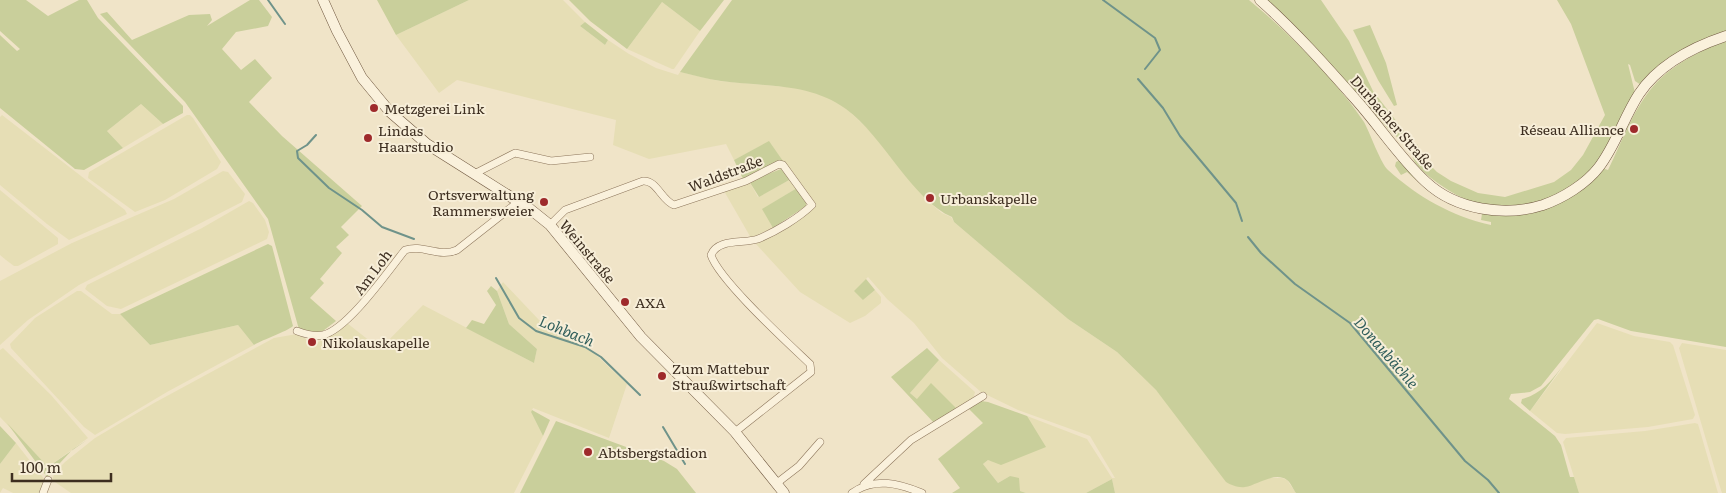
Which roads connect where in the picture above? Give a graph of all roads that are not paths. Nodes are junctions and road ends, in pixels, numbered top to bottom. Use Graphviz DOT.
graph roads {
  1 [pos="324,0"];
  2 [pos="1260,0"];
  3 [pos="1726,36"];
  4 [pos="590,158"];
  5 [pos="474,174"];
  6 [pos="518,202"];
  7 [pos="550,225"];
  8 [pos="297,331"];
  9 [pos="983,396"];
  10 [pos="735,432"];
  11 [pos="820,442"];
  12 [pos="48,480"];
  13 [pos="777,483"];
  14 [pos="864,484"];
  15 [pos="43,493"];
  16 [pos="784,493"];
  17 [pos="852,493"];
  18 [pos="922,493"];
  1 -- 5 [label="street, Weinstraße"];
  2 -- 3 [label="street, Durbacher Straße"];
  4 -- 5 [label="street"];
  5 -- 6 [label="street, Weinstraße"];
  6 -- 7 [label="street, Weinstraße"];
  6 -- 8 [label="street, Am Loh"];
  7 -- 10 [label="street, Weinstraße"];
  7 -- 10 [label="street, Waldstraße"];
  9 -- 14 [label="street"];
  10 -- 13 [label="street, Weinstraße"];
  11 -- 13 [label="street"];
  12 -- 15 [label="street"];
  13 -- 16 [label="street, Weinstraße"];
  14 -- 17 [label="street"];
  14 -- 18 [label="street"];
}
